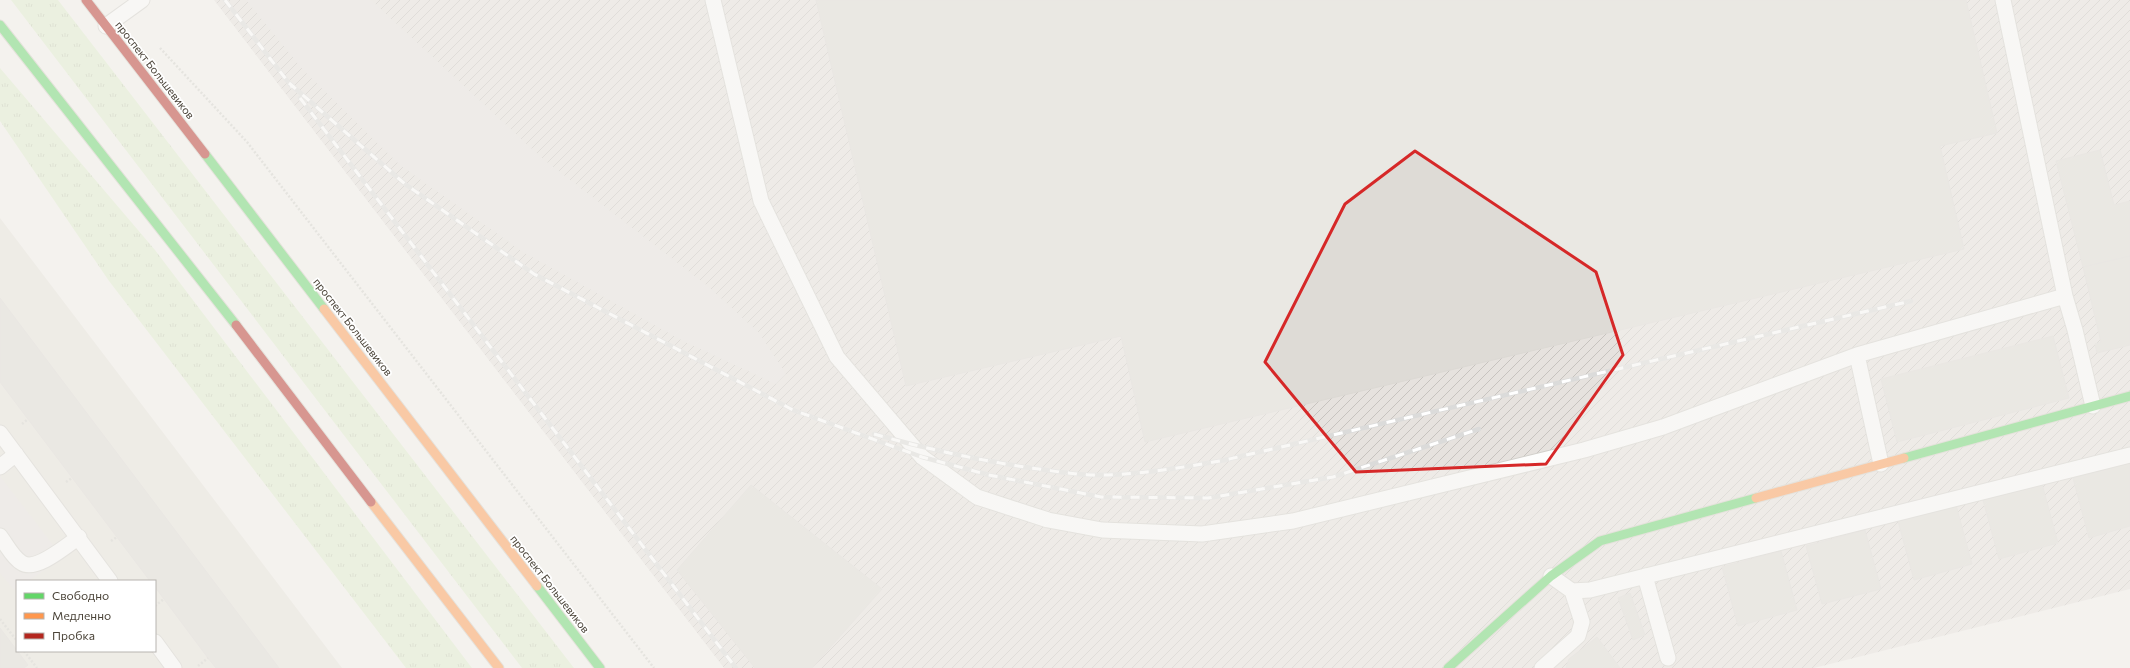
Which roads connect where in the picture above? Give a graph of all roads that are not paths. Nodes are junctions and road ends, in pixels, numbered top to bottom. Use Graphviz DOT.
graph roads {
  1 [pos="86,0"];
  2 [pos="142,0"];
  3 [pos="713,0"];
  4 [pos="2003,0"];
  5 [pos="0,25"];
  6 [pos="106,26"];
  7 [pos="2064,296"];
  8 [pos="1857,355"];
  9 [pos="2130,396"];
  10 [pos="2093,406"];
  11 [pos="0,433"];
  12 [pos="16,454"];
  13 [pos="2130,455"];
  14 [pos="1881,464"];
  15 [pos="0,467"];
  16 [pos="0,536"];
  17 [pos="79,537"];
  18 [pos="1551,576"];
  19 [pos="1645,576"];
  20 [pos="109,580"];
  21 [pos="1572,591"];
  22 [pos="156,643"];
  23 [pos="1668,658"];
  24 [pos="174,668"];
  25 [pos="499,668"];
  26 [pos="600,668"];
  27 [pos="1448,668"];
  28 [pos="1542,668"];
  1 -- 6 [label="main road, проспект Большевиков"];
  2 -- 6 [label="lane"];
  3 -- 8 [label="lane"];
  4 -- 7 [label="lane"];
  5 -- 25 [label="main road"];
  6 -- 26 [label="main road, проспект Большевиков"];
  7 -- 8 [label="lane"];
  7 -- 10 [label="lane"];
  8 -- 14 [label="lane"];
  9 -- 10 [label="main road"];
  10 -- 14 [label="main road"];
  11 -- 12 [label="lane"];
  12 -- 15 [label="lane"];
  12 -- 17 [label="lane"];
  13 -- 19 [label="lane"];
  14 -- 18 [label="main road"];
  16 -- 17 [label="lane"];
  17 -- 20 [label="lane"];
  18 -- 21 [label="lane"];
  18 -- 27 [label="main road"];
  19 -- 21 [label="lane"];
  19 -- 23 [label="lane"];
  21 -- 28 [label="lane"];
  22 -- 24 [label="lane"];
}
